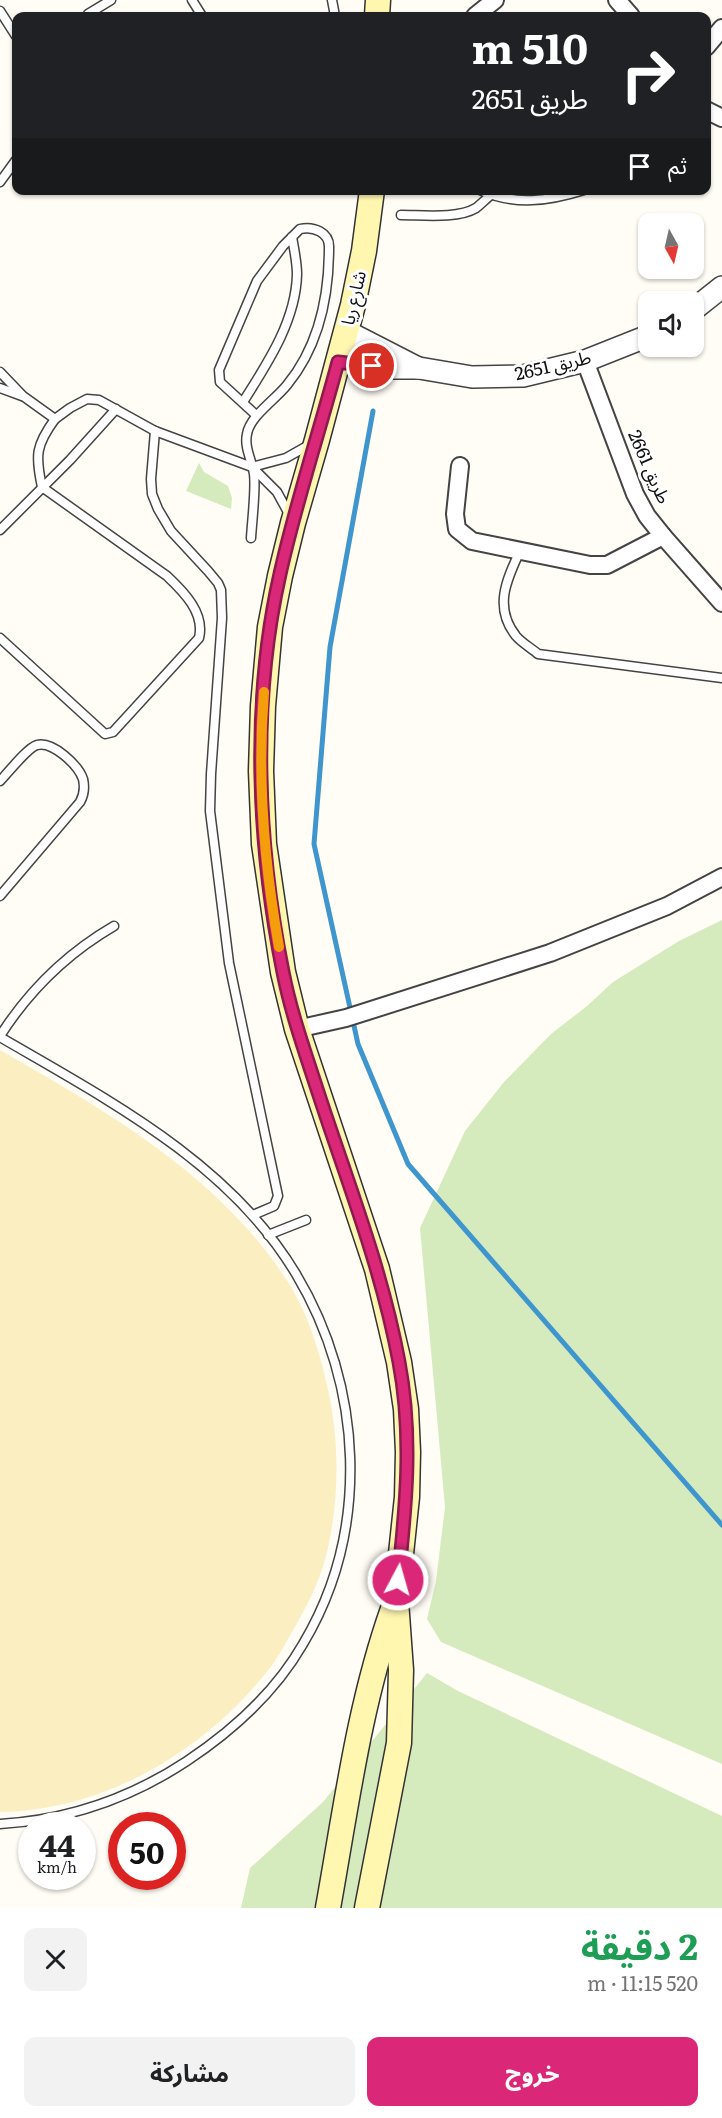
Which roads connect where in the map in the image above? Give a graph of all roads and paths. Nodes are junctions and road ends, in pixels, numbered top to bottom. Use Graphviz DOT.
graph roads {
  1 [pos="111,0"];
  2 [pos="495,0"];
  3 [pos="617,0"];
  4 [pos="0,10"];
  5 [pos="91,12"];
  6 [pos="481,12"];
  7 [pos="628,12"];
  8 [pos="722,28"];
  9 [pos="12,30"];
  10 [pos="711,41"];
  11 [pos="12,166"];
  12 [pos="0,182"];
  13 [pos="371,195"];
  14 [pos="491,195"];
  15 [pos="568,195"];
  16 [pos="401,215"];
  17 [pos="292,237"];
  18 [pos="722,287"];
  19 [pos="704,301"];
  20 [pos="346,331"];
  21 [pos="638,340"];
  22 [pos="585,361"];
  23 [pos="338,362"];
  24 [pos="419,368"];
  25 [pos="0,372"];
  26 [pos="0,388"];
  27 [pos="23,396"];
  28 [pos="243,402"];
  29 [pos="116,409"];
  30 [pos="256,415"];
  31 [pos="55,419"];
  32 [pos="155,431"];
  33 [pos="317,440"];
  34 [pos="460,466"];
  35 [pos="252,468"];
  36 [pos="42,487"];
  37 [pos="293,523"];
  38 [pos="0,530"];
  39 [pos="663,536"];
  40 [pos="251,538"];
  41 [pos="520,551"];
  42 [pos="722,603"];
  43 [pos="0,638"];
  44 [pos="722,678"];
  45 [pos="0,781"];
  46 [pos="722,877"];
  47 [pos="0,896"];
  48 [pos="114,926"];
  49 [pos="297,1029"];
  50 [pos="0,1037"];
  51 [pos="253,1215"];
  52 [pos="306,1220"];
  53 [pos="268,1235"];
  54 [pos="396,1601"];
  55 [pos="0,1824"];
  56 [pos="328,1908"];
  57 [pos="367,1908"];
  1 -- 5 [label="lane"];
  2 -- 6 [label="street"];
  3 -- 7 [label="street"];
  4 -- 9 [label="lane"];
  8 -- 10 [label="street"];
  11 -- 12 [label="lane"];
  13 -- 20 [label="main road, شارع ريا"];
  14 -- 15 [label="lane"];
  14 -- 16 [label="lane"];
  17 -- 28 [label="lane"];
  17 -- 28 [label="lane"];
  17 -- 30 [label="lane"];
  18 -- 19 [label="street"];
  20 -- 23 [label="main road, شارع ريا"];
  20 -- 24 [label="street, طريق 2651"];
  21 -- 22 [label="street, طريق 2651"];
  22 -- 24 [label="street, طريق 2651"];
  22 -- 39 [label="street, طريق 2661"];
  23 -- 24 [label="street, طريق 2651"];
  23 -- 33 [label="main road, شارع ريا"];
  25 -- 27 [label="lane"];
  26 -- 27 [label="lane"];
  27 -- 31 [label="lane"];
  28 -- 30 [label="lane"];
  29 -- 31 [label="lane"];
  29 -- 32 [label="lane"];
  29 -- 36 [label="lane"];
  30 -- 35 [label="lane"];
  31 -- 36 [label="lane"];
  32 -- 35 [label="lane"];
  32 -- 51 [label="lane"];
  33 -- 35 [label="lane"];
  33 -- 37 [label="main road, شارع ريا"];
  34 -- 41 [label="street"];
  35 -- 37 [label="lane"];
  35 -- 40 [label="lane"];
  36 -- 38 [label="lane"];
  36 -- 43 [label="lane"];
  37 -- 49 [label="main road, شارع ريا"];
  39 -- 41 [label="street"];
  39 -- 42 [label="street, طريق 2661"];
  41 -- 44 [label="lane"];
  45 -- 47 [label="lane"];
  46 -- 49 [label="street"];
  48 -- 50 [label="lane"];
  49 -- 54 [label="main road, شارع ريا"];
  50 -- 51 [label="lane"];
  51 -- 53 [label="lane"];
  52 -- 53 [label="lane"];
  53 -- 55 [label="lane"];
  54 -- 56 [label="main road"];
  54 -- 57 [label="main road"];
}
